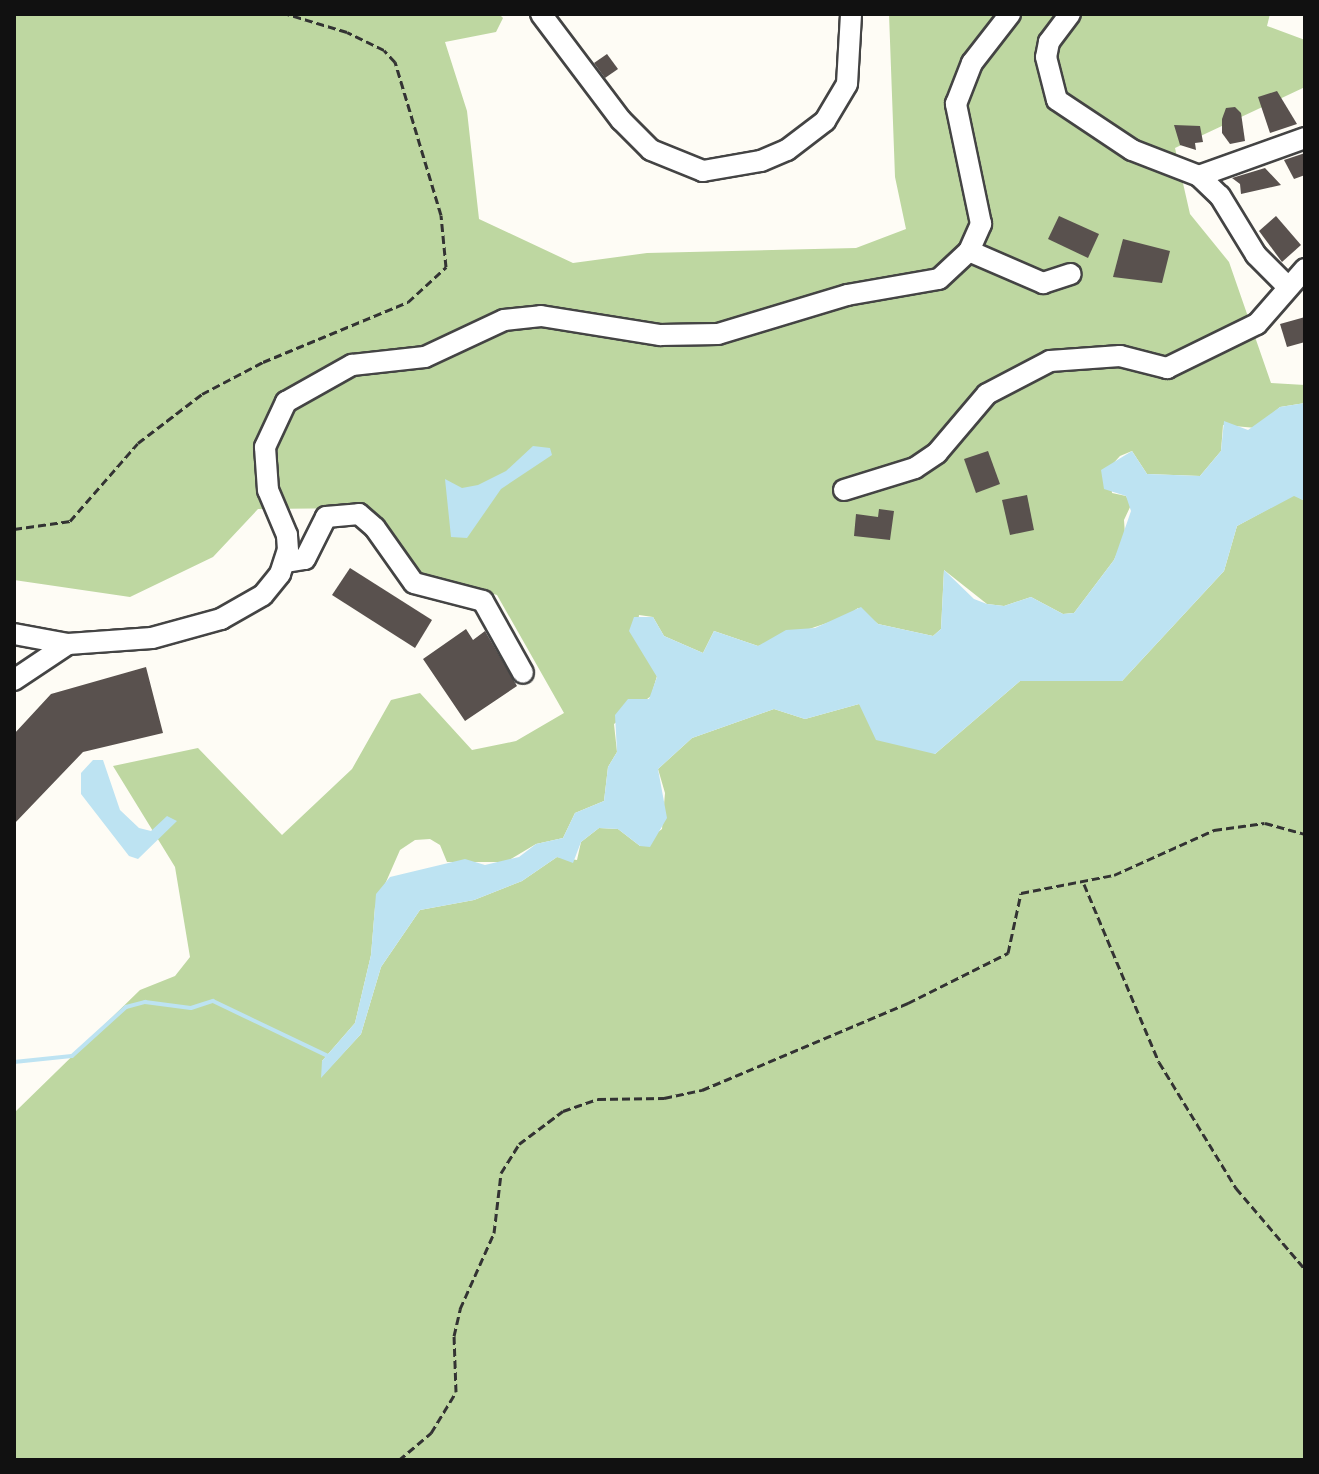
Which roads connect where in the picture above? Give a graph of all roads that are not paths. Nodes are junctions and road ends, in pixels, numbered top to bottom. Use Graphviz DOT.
graph roads {
  1 [pos="541,14"];
  2 [pos="851,14"];
  3 [pos="1010,14"];
  4 [pos="1070,14"];
  5 [pos="1305,138"];
  6 [pos="1199,176"];
  7 [pos="969,251"];
  8 [pos="1305,269"];
  9 [pos="1071,274"];
  10 [pos="1287,286"];
  11 [pos="844,490"];
  12 [pos="285,562"];
  13 [pos="14,634"];
  14 [pos="68,644"];
  15 [pos="523,673"];
  16 [pos="14,680"];
  1 -- 2 [label="street"];
  3 -- 7 [label="street"];
  4 -- 6 [label="street"];
  5 -- 6 [label="street"];
  6 -- 10 [label="street"];
  7 -- 9 [label="street"];
  7 -- 12 [label="street"];
  8 -- 10 [label="street"];
  10 -- 11 [label="street"];
  12 -- 14 [label="street"];
  12 -- 15 [label="street"];
  13 -- 14 [label="street"];
  14 -- 16 [label="street"];
}
